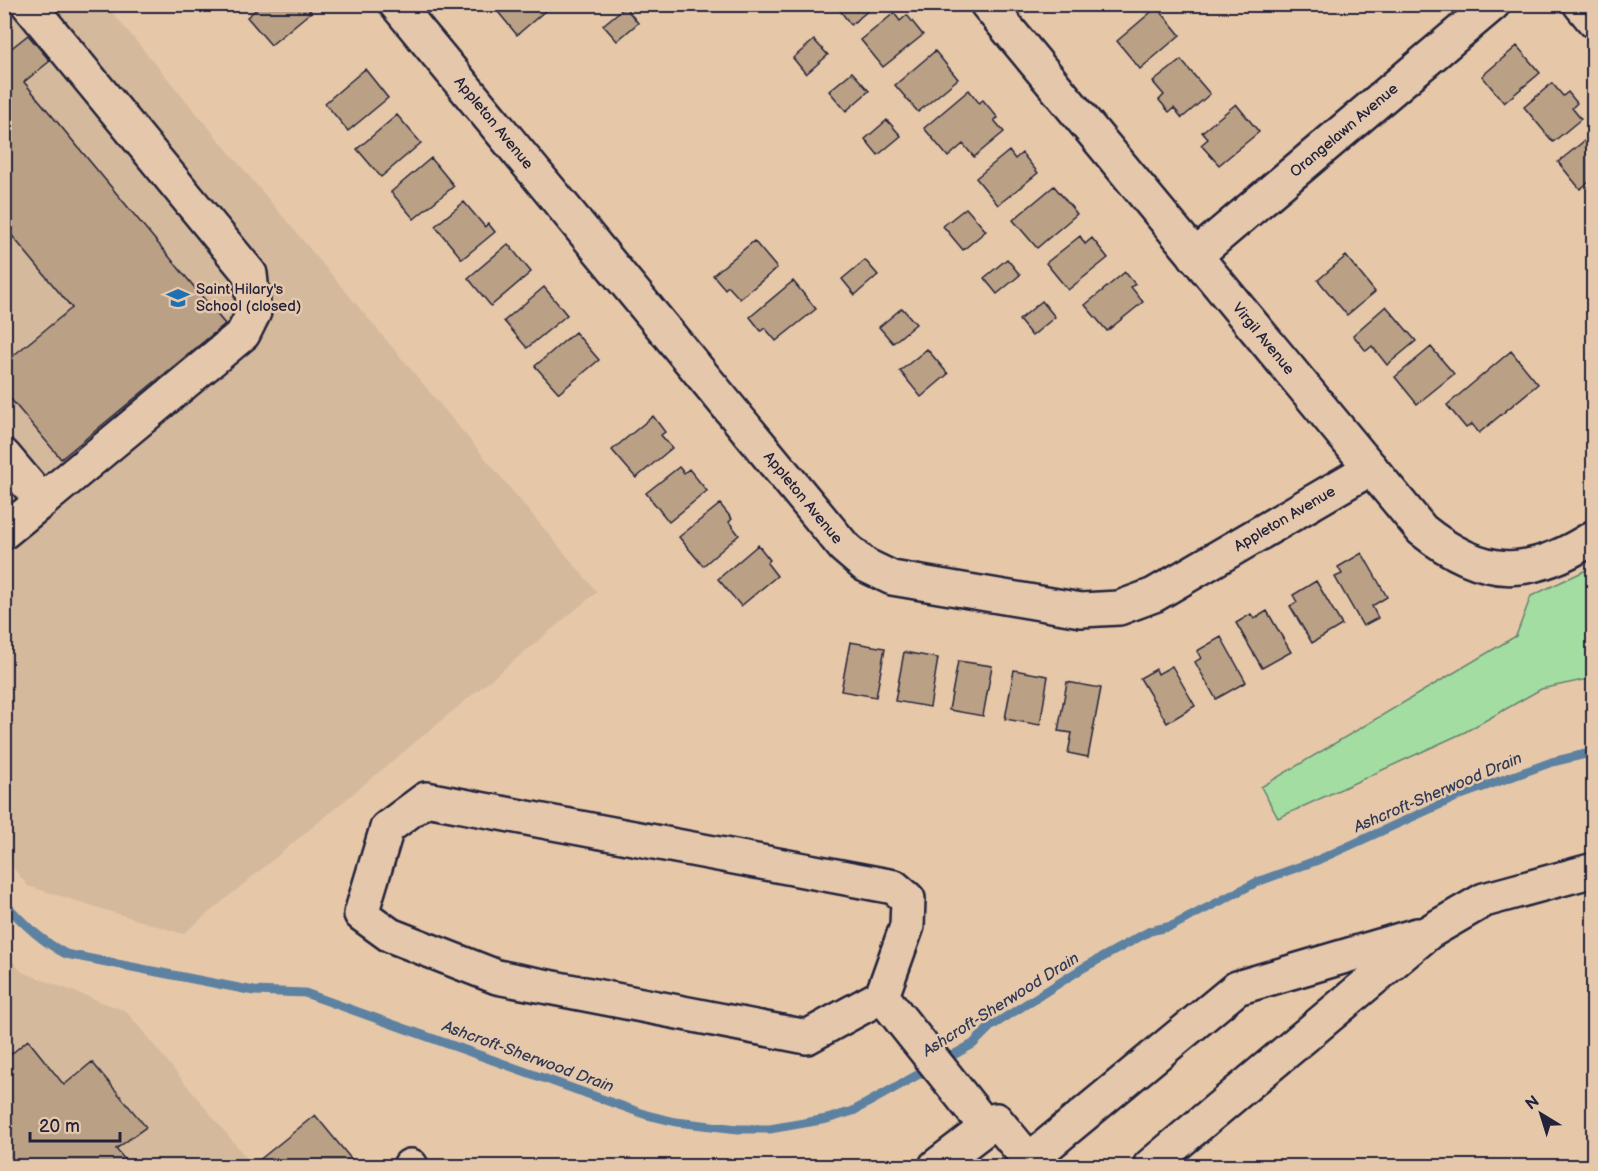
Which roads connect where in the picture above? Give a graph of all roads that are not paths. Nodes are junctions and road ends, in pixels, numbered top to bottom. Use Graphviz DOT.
graph roads {
  1 [pos="28,4"];
  2 [pos="396,4"];
  3 [pos="987,4"];
  4 [pos="1493,4"];
  5 [pos="1580,4"];
  6 [pos="1593,21"];
  7 [pos="1195,256"];
  8 [pos="4,456"];
  9 [pos="1371,468"];
  10 [pos="42,501"];
  11 [pos="4,532"];
  12 [pos="1591,538"];
  13 [pos="1593,870"];
  14 [pos="1429,932"];
  15 [pos="882,996"];
  16 [pos="987,1128"];
  17 [pos="1031,1163"];
  18 [pos="936,1167"];
  19 [pos="1150,1167"];
  1 -- 10 [label="street"];
  2 -- 9 [label="street, Appleton Avenue"];
  3 -- 7 [label="street, Virgil Avenue"];
  4 -- 7 [label="street, Orangelawn Avenue"];
  5 -- 6 [label="street"];
  7 -- 9 [label="street, Virgil Avenue"];
  8 -- 10 [label="street"];
  9 -- 12 [label="street, Virgil Avenue"];
  10 -- 11 [label="street"];
  13 -- 14 [label="street"];
  14 -- 17 [label="street"];
  14 -- 19 [label="street"];
  15 -- 15 [label="street"];
  15 -- 16 [label="street"];
  16 -- 17 [label="street"];
  16 -- 18 [label="street"];
}
